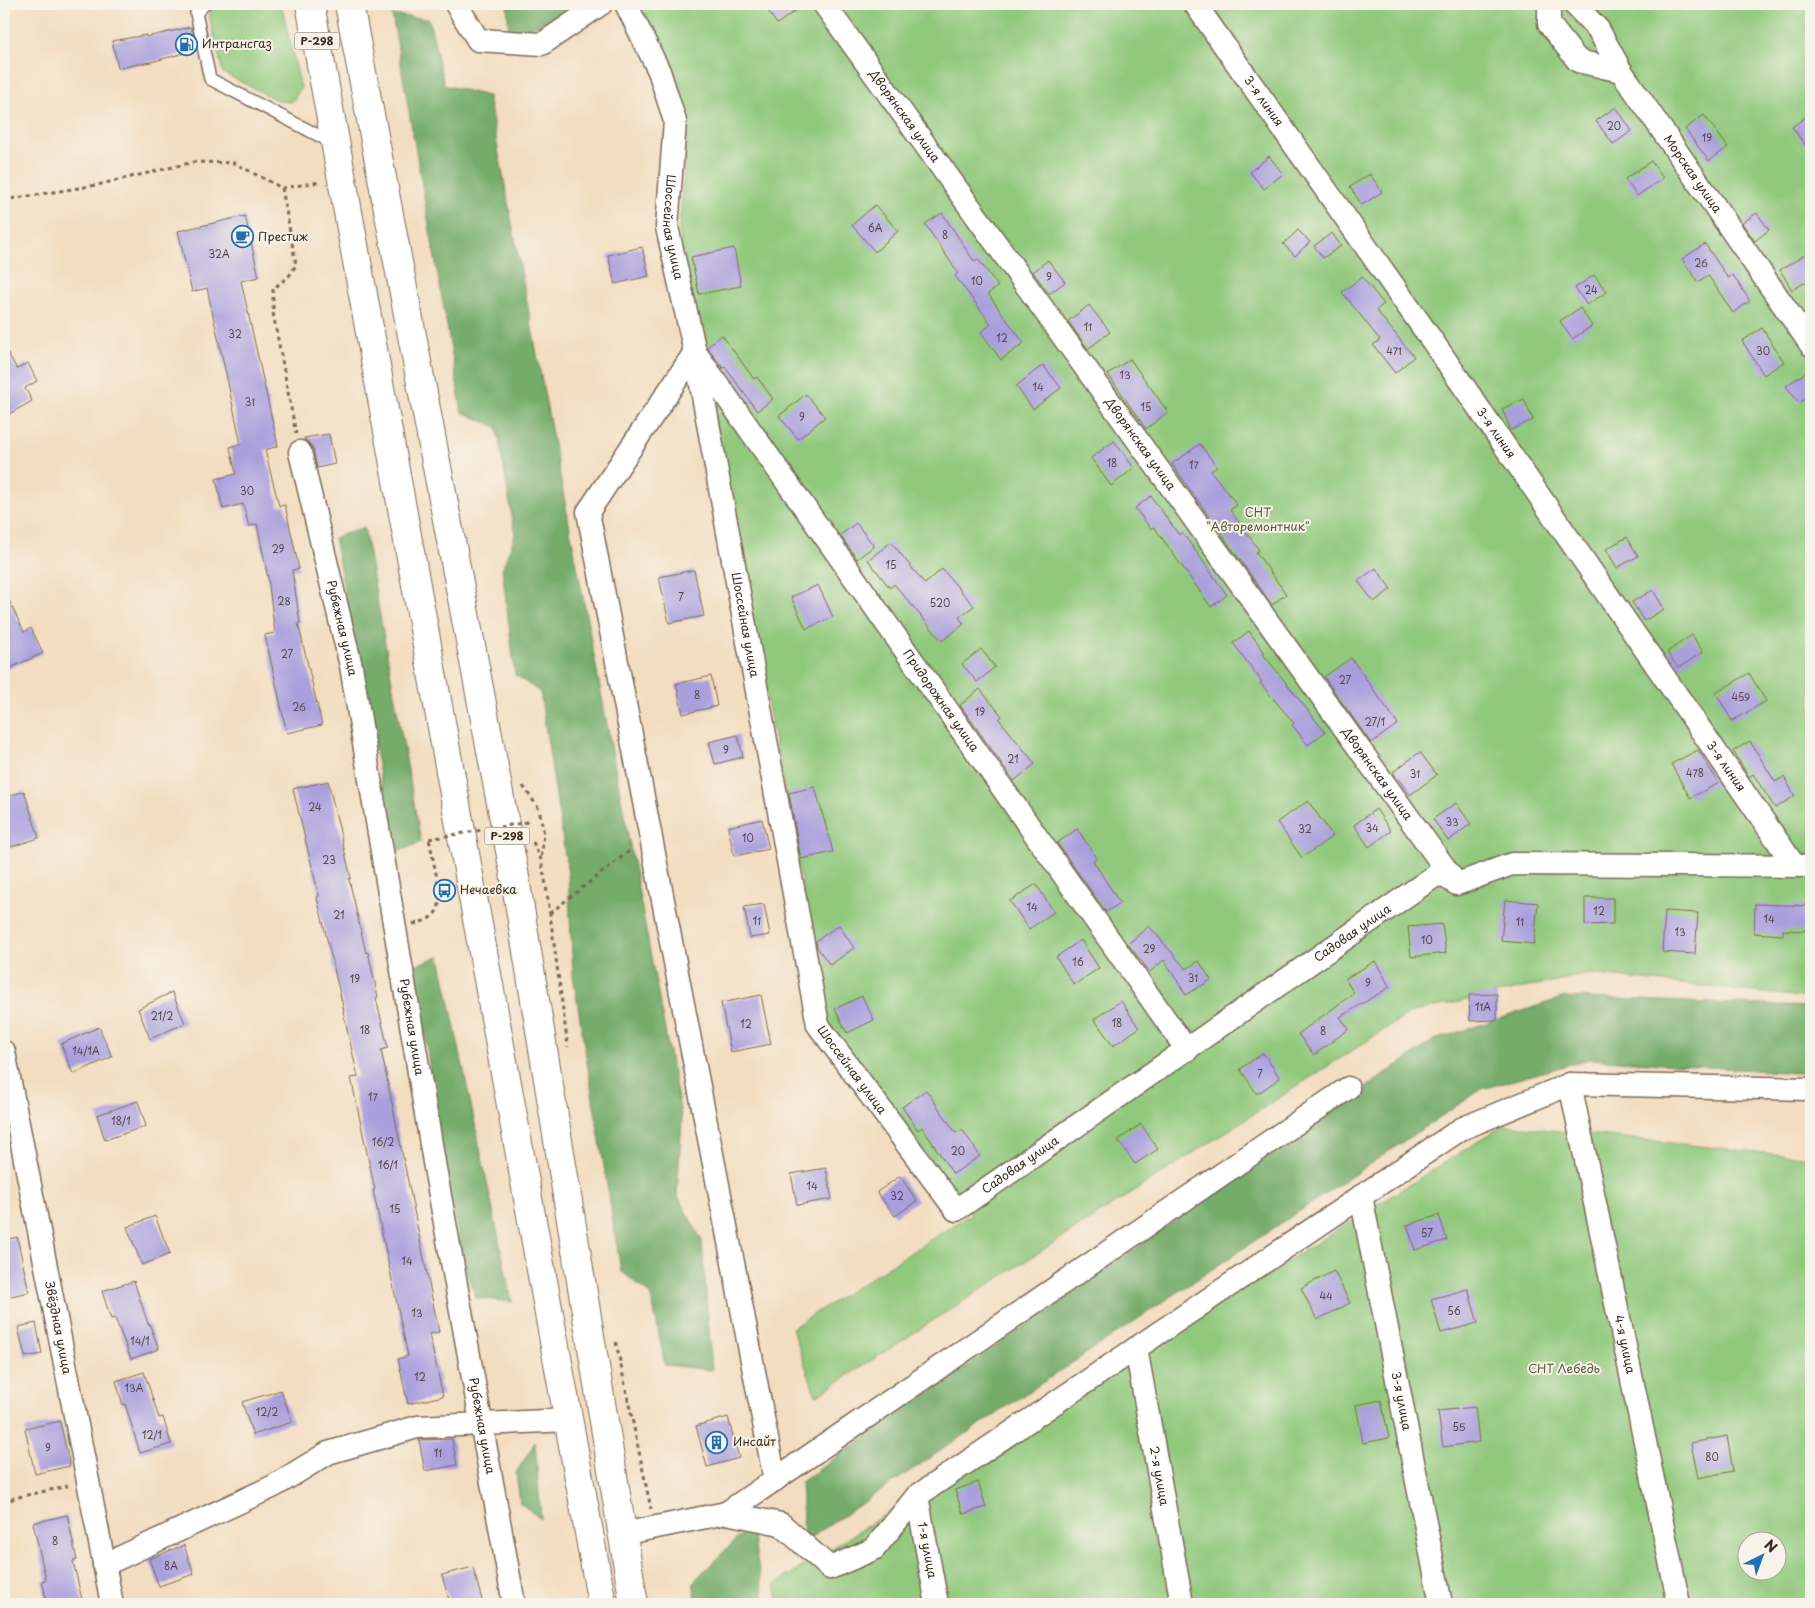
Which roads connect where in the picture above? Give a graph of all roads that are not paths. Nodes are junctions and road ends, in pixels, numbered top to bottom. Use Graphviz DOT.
graph roads {
  1 [pos="205,4"];
  2 [pos="310,4"];
  3 [pos="349,4"];
  4 [pos="456,4"];
  5 [pos="601,4"];
  6 [pos="626,4"];
  7 [pos="824,4"];
  8 [pos="1195,4"];
  9 [pos="1548,4"];
  10 [pos="1574,4"];
  11 [pos="1621,71"];
  12 [pos="336,144"];
  13 [pos="1811,345"];
  14 [pos="695,352"];
  15 [pos="300,452"];
  16 [pos="1803,865"];
  17 [pos="1457,884"];
  18 [pos="1187,1050"];
  19 [pos="4,1052"];
  20 [pos="1570,1084"];
  21 [pos="1348,1088"];
  22 [pos="1811,1089"];
  23 [pos="1361,1196"];
  24 [pos="956,1210"];
  25 [pos="1136,1348"];
  26 [pos="569,1420"];
  27 [pos="480,1424"];
  28 [pos="775,1480"];
  29 [pos="917,1496"];
  30 [pos="726,1513"];
  31 [pos="622,1534"];
  32 [pos="104,1566"];
  33 [pos="112,1604"];
  34 [pos="514,1604"];
  35 [pos="602,1604"];
  36 [pos="634,1604"];
  37 [pos="937,1604"];
  38 [pos="1182,1604"];
  39 [pos="1442,1604"];
  40 [pos="1679,1604"];
  1 -- 12 [label="lane"];
  2 -- 12 [label="highway, Р-298"];
  3 -- 31 [label="highway, Р-298"];
  4 -- 5 [label="street"];
  6 -- 14 [label="street, Шоссейная улица"];
  7 -- 17 [label="street, Дворянская улица"];
  8 -- 16 [label="street, 3-я линия"];
  9 -- 11 [label="street"];
  10 -- 11 [label="street, Морская улица"];
  11 -- 13 [label="street, Морская улица"];
  12 -- 26 [label="highway, Р-298"];
  14 -- 18 [label="street, Придорожная улица"];
  14 -- 24 [label="street, Шоссейная улица"];
  14 -- 28 [label="street"];
  15 -- 27 [label="street, Рубежная улица"];
  16 -- 17 [label="street"];
  17 -- 18 [label="street, Садовая улица"];
  18 -- 24 [label="street, Садовая улица"];
  19 -- 32 [label="street, Звёздная улица"];
  20 -- 22 [label="street"];
  20 -- 23 [label="street"];
  20 -- 40 [label="street, 4-я улица"];
  21 -- 28 [label="street"];
  23 -- 25 [label="street"];
  23 -- 39 [label="street, 3-я улица"];
  25 -- 29 [label="street"];
  25 -- 38 [label="street, 2-я улица"];
  26 -- 27 [label="street"];
  26 -- 35 [label="highway, Р-298"];
  27 -- 32 [label="street"];
  27 -- 34 [label="street, Рубежная улица"];
  28 -- 30 [label="street"];
  29 -- 30 [label="street"];
  29 -- 37 [label="street, 1-я улица"];
  30 -- 31 [label="street"];
  31 -- 36 [label="highway, Р-298"];
  32 -- 33 [label="street, Звёздная улица"];
}
